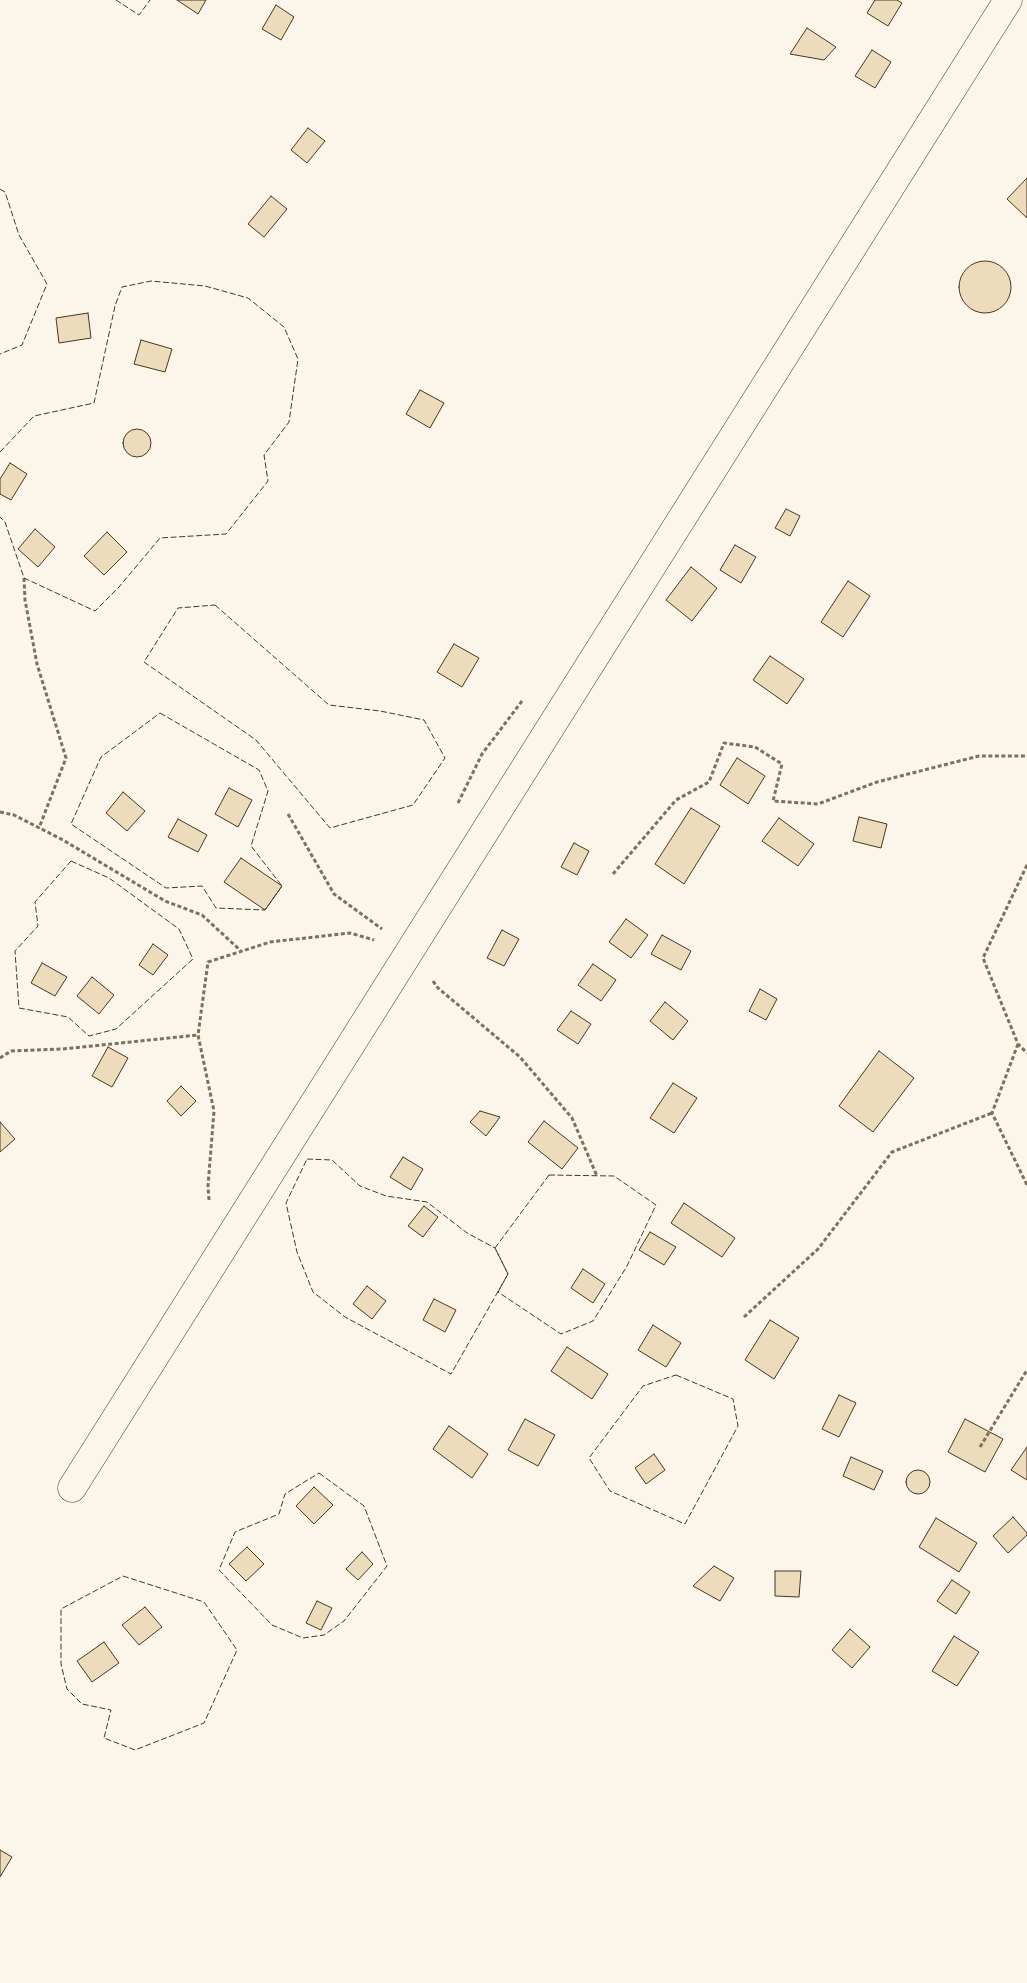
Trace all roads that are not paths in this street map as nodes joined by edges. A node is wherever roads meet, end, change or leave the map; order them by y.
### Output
1 (1008, 0) edge
2 (72, 1488) dead end

1 - 2 street

